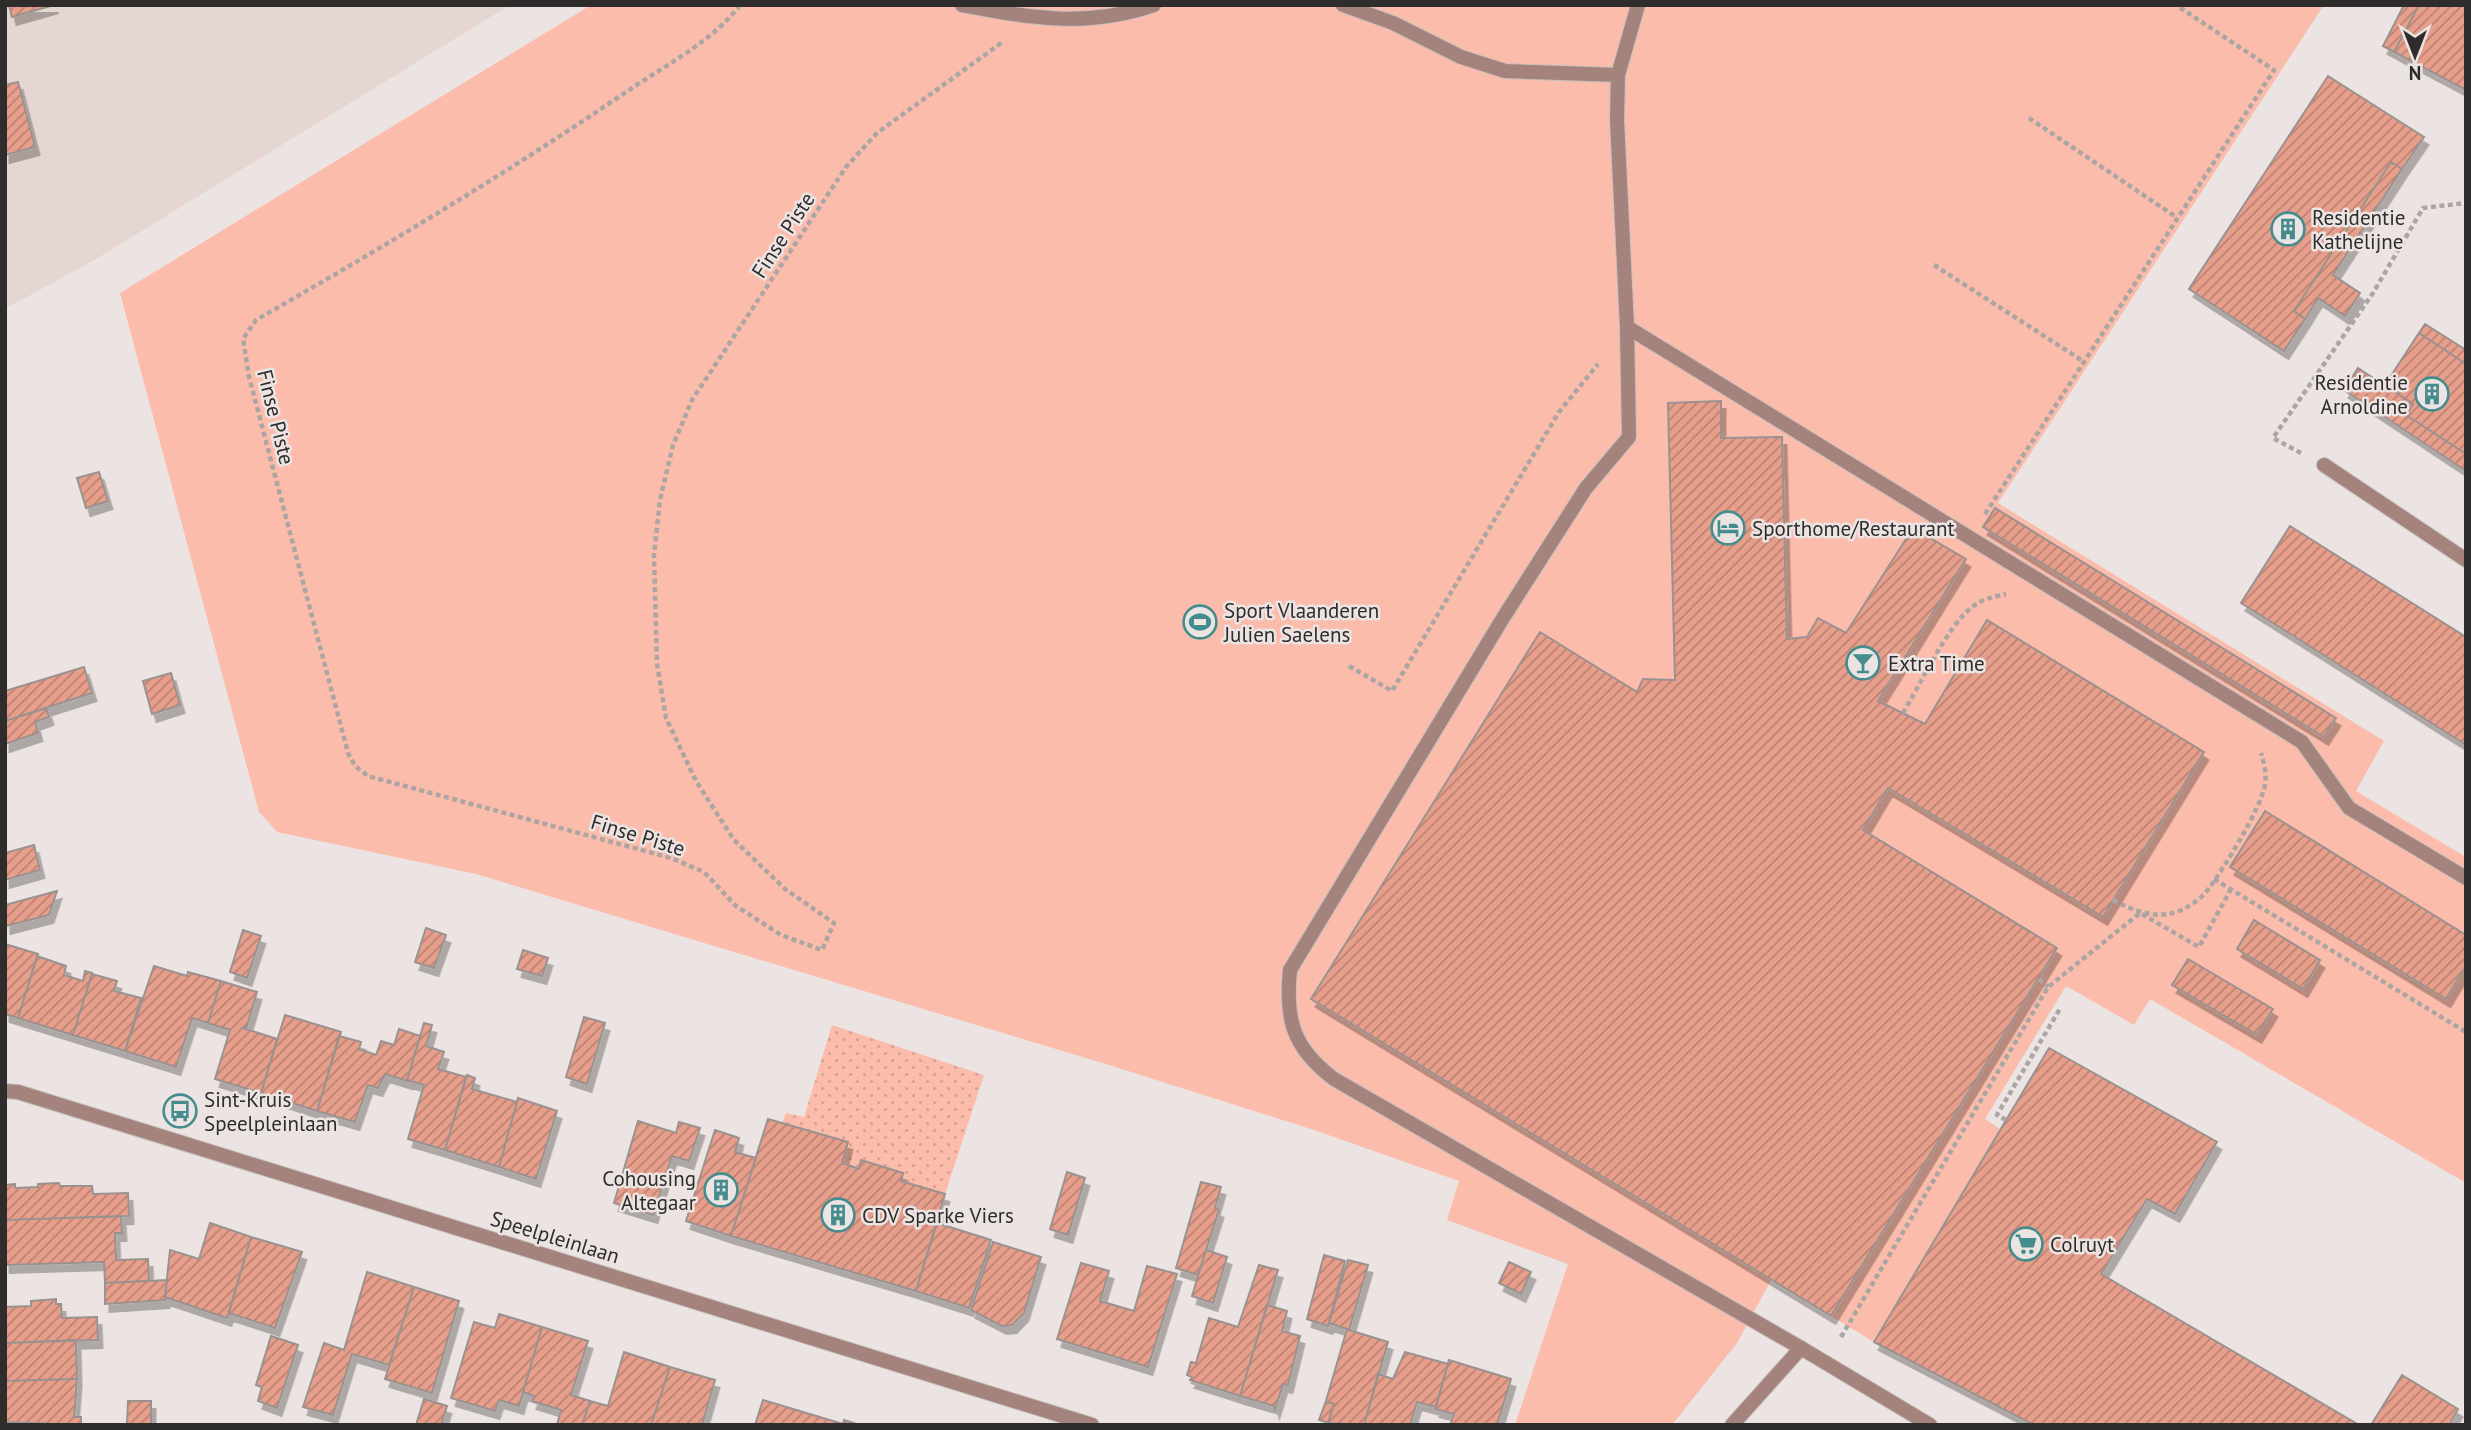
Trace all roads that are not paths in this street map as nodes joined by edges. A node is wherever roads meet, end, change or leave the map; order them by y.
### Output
1 (962, 5) edge
2 (1154, 5) edge
3 (1343, 5) edge
4 (1638, 5) edge
5 (1618, 75) junction
6 (1627, 327) junction
7 (2323, 465) road end
8 (2466, 560) edge
9 (2466, 878) edge
10 (5, 1091) edge
11 (1801, 1348) junction
12 (1092, 1425) edge
13 (1732, 1425) edge
14 (1930, 1425) edge

1 - 2 street
3 - 5 street
4 - 5 street
5 - 6 street
6 - 9 street
6 - 11 street
7 - 8 street
10 - 12 street, Speelpleinlaan
11 - 13 street
11 - 14 street

